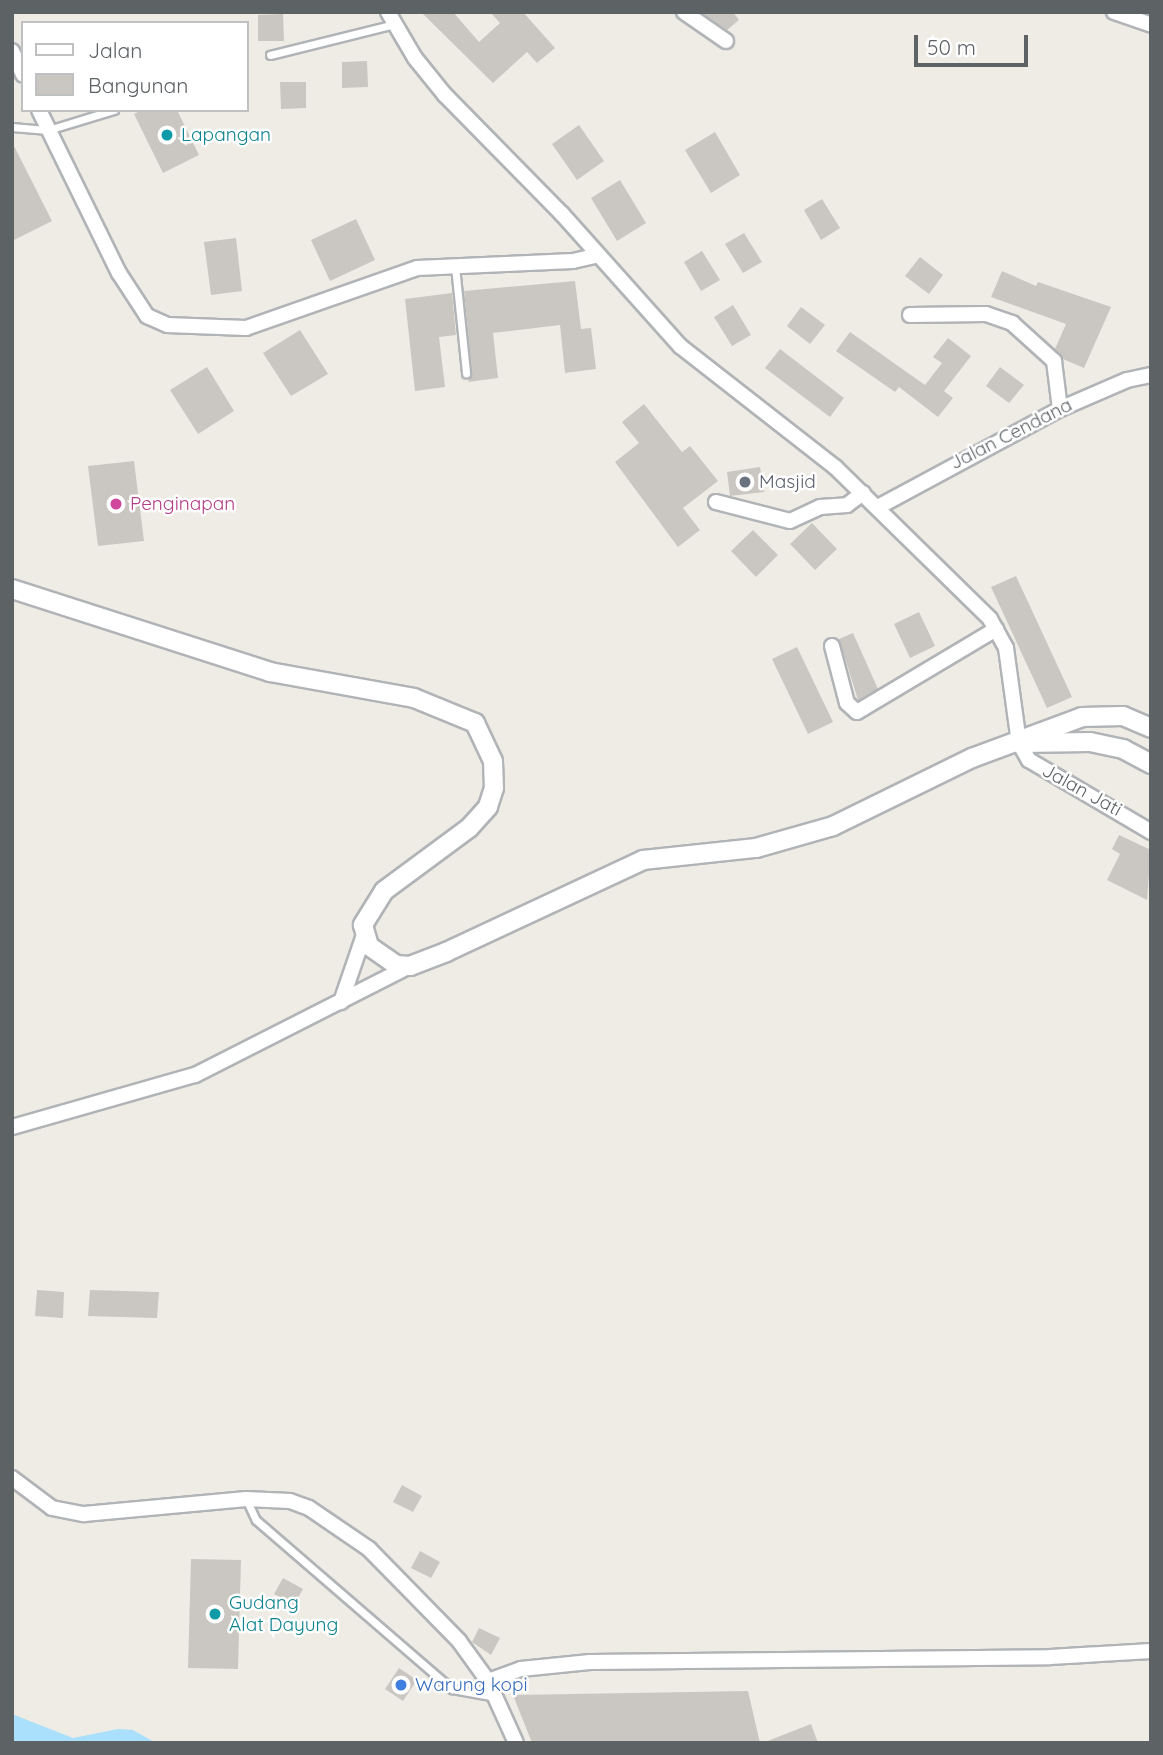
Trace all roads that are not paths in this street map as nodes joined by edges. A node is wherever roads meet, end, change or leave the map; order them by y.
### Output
1 (684, 12) edge
2 (1114, 12) edge
3 (391, 18) edge
4 (1151, 25) edge
5 (726, 41) dead end
6 (12, 51) edge
7 (270, 55) dead end
8 (21, 71) edge
9 (40, 112) edge
10 (107, 112) edge
11 (12, 127) edge
12 (48, 130) junction
13 (598, 255) junction
14 (455, 264) junction
15 (910, 315) dead end
16 (466, 373) dead end
17 (1151, 375) edge
18 (1060, 409) junction
19 (863, 493) junction
20 (716, 502) dead end
21 (878, 507) junction
22 (12, 589) edge
23 (996, 629) junction
24 (832, 646) dead end
25 (1151, 728) edge
26 (1019, 743) junction
27 (1151, 764) edge
28 (1151, 832) edge
29 (364, 935) junction
30 (410, 966) junction
31 (341, 1003) junction
32 (12, 1127) edge
33 (12, 1478) edge
34 (246, 1499) junction
35 (1151, 1651) edge
36 (488, 1681) junction
37 (496, 1697) junction
38 (516, 1743) edge

1 - 5 street
2 - 4 street
3 - 7 lane
3 - 13 street
6 - 8 street
9 - 12 street
10 - 12 lane
11 - 12 lane
12 - 14 street
13 - 14 street
13 - 19 street
14 - 16 lane
15 - 18 street
17 - 18 street, Jalan Cendana
18 - 21 street, Jalan Cendana
19 - 20 street
19 - 21 street
21 - 23 street
22 - 29 street
23 - 24 street
23 - 26 street
25 - 26 street
26 - 27 street
26 - 28 street, Jalan Jati
26 - 30 street
29 - 30 street
29 - 31 street
30 - 31 street
31 - 32 street
33 - 34 street
34 - 36 street
34 - 37 lane
35 - 36 street
36 - 37 street
37 - 38 street

